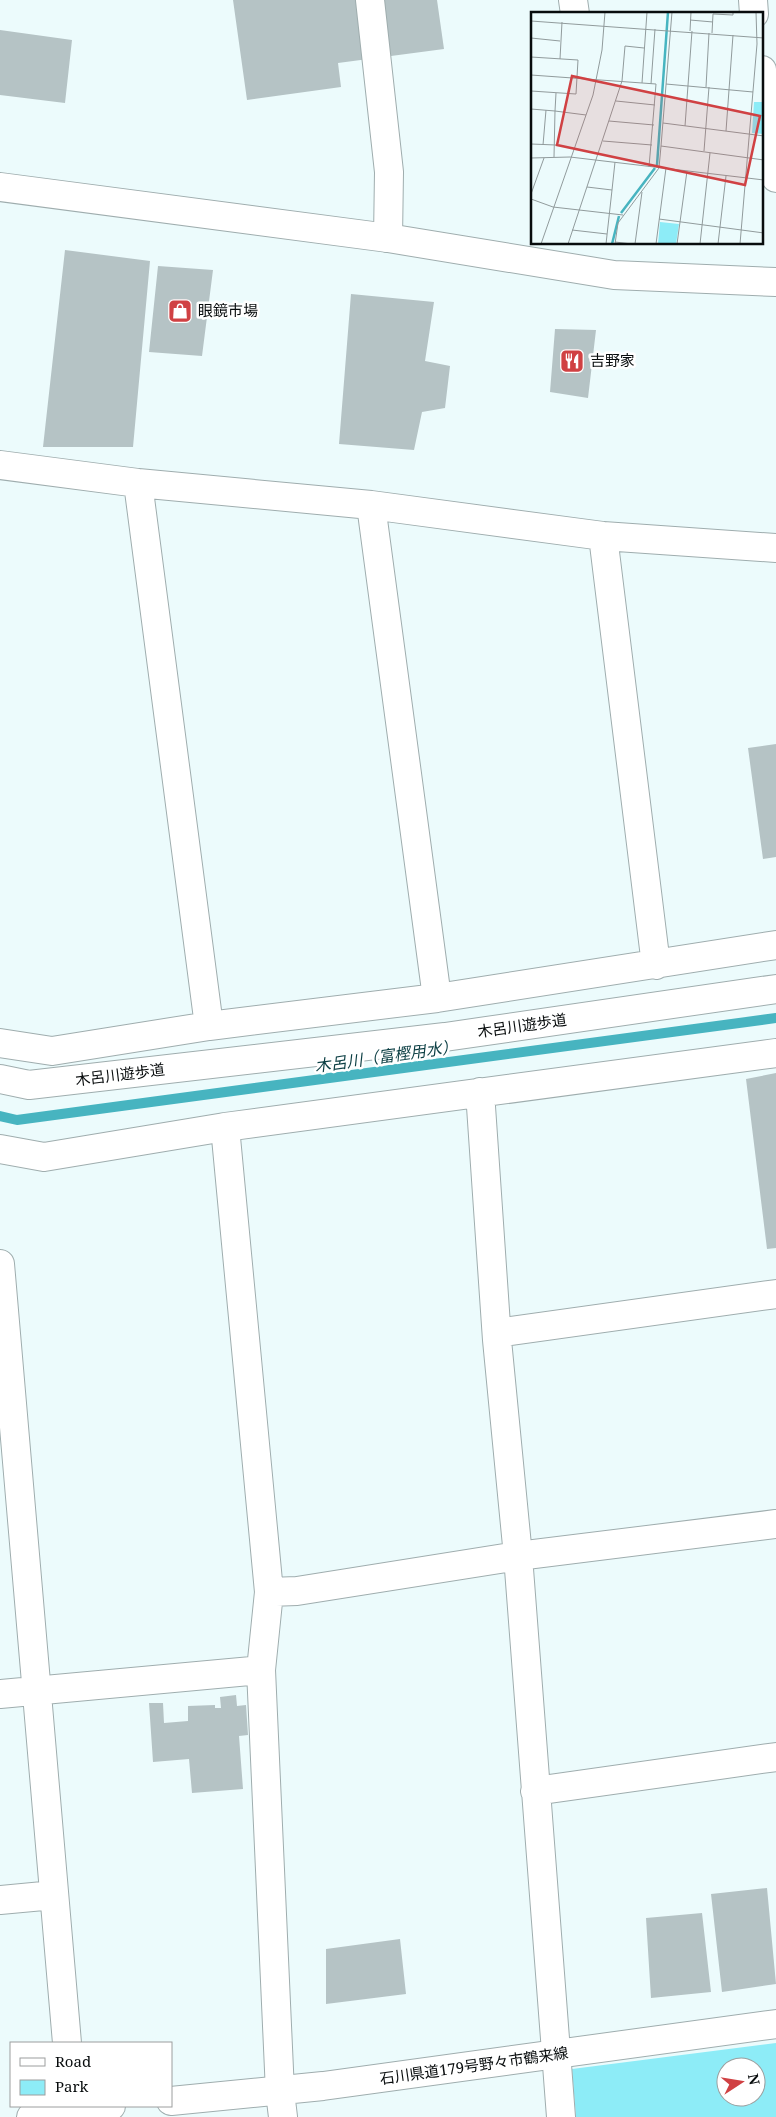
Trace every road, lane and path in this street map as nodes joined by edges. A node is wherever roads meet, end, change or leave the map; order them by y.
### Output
1 (370, 0) edge
2 (764, 84) edge
3 (776, 178) edge
4 (0, 187) edge
5 (388, 238) junction
6 (776, 282) edge
7 (0, 465) edge
8 (138, 483) junction
9 (371, 505) junction
10 (603, 536) junction
11 (776, 548) edge
12 (776, 945) edge
13 (656, 965) junction
14 (776, 989) edge
15 (437, 998) junction
16 (209, 1026) junction
17 (0, 1043) edge
18 (776, 1053) edge
19 (0, 1079) edge
20 (480, 1092) junction
21 (225, 1127) junction
22 (0, 1149) edge
23 (0, 1264) edge
24 (776, 1294) edge
25 (497, 1333) junction
26 (8, 1456) edge
27 (776, 1524) edge
28 (518, 1556) junction
29 (268, 1592) junction
30 (261, 1670) junction
31 (36, 1691) junction
32 (0, 1694) edge
33 (776, 1757) edge
34 (535, 1791) junction
35 (54, 1895) junction
36 (0, 1900) edge
37 (776, 2024) edge
38 (67, 2042) edge
39 (555, 2055) junction
40 (172, 2101) edge
41 (282, 2104) edge
42 (100, 2109) edge
43 (31, 2117) edge
44 (562, 2117) edge

1 - 5 street
2 - 3 street
4 - 5 street
5 - 6 street
7 - 8 street
8 - 9 street
8 - 16 street
9 - 10 street
9 - 15 street
10 - 11 street
10 - 13 street
12 - 13 street
13 - 15 street
14 - 19 street, 木呂川遊歩道
15 - 16 street
16 - 17 street
18 - 20 street
20 - 21 street
20 - 25 street
21 - 22 street
21 - 29 street
23 - 26 street
24 - 25 street
25 - 28 street
26 - 31 street
27 - 28 street
28 - 29 street
28 - 34 street
29 - 30 street
30 - 31 street
30 - 41 street
31 - 32 street
31 - 35 street
33 - 34 street
34 - 39 street
35 - 36 street
35 - 38 street
37 - 39 street, 石川県道179号野々市鶴来線
39 - 41 street, 石川県道179号野々市鶴来線
39 - 44 street
40 - 41 street, 石川県道179号野々市鶴来線
42 - 43 street

